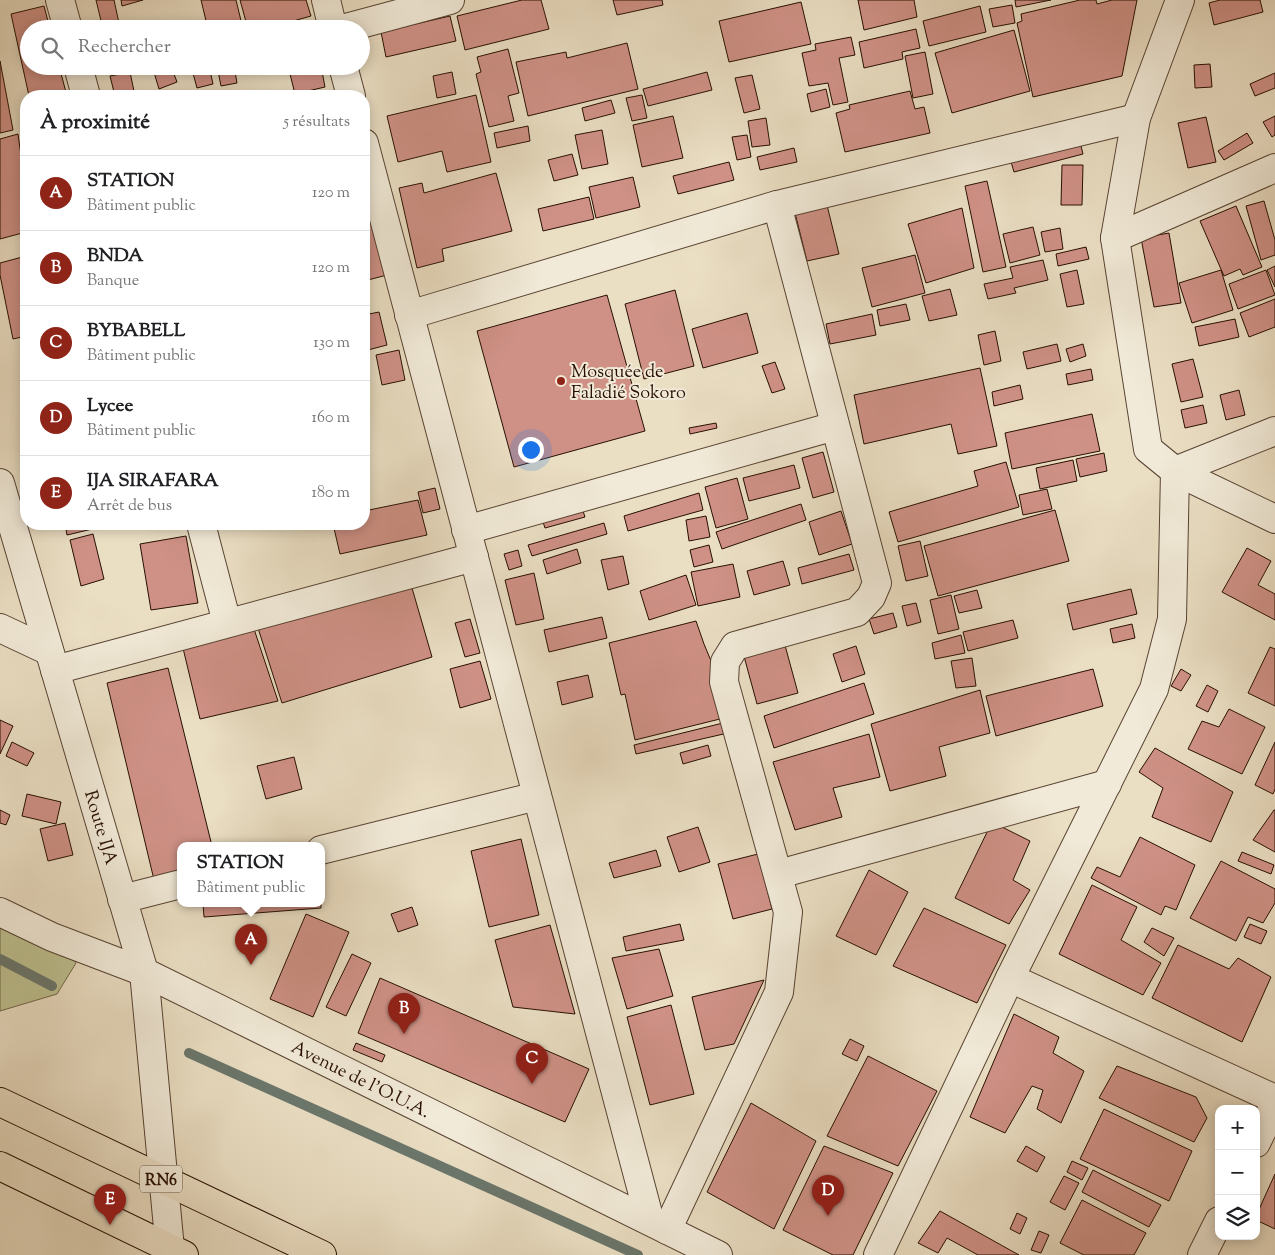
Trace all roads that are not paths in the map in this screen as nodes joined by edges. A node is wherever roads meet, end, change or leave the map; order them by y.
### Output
1 (60, 0) edge
2 (326, 0) edge
3 (450, 0) edge
4 (1180, 0) edge
5 (66, 20) edge
6 (331, 20) edge
7 (370, 21) edge
8 (80, 75) edge
9 (345, 75) edge
10 (84, 90) edge
11 (349, 90) edge
12 (1136, 118) junction
13 (370, 165) edge
14 (1275, 168) edge
15 (777, 205) junction
16 (1115, 238) junction
17 (410, 315) junction
18 (836, 426) junction
19 (1275, 431) edge
20 (1175, 471) junction
21 (0, 483) edge
22 (1275, 519) edge
23 (202, 530) edge
24 (466, 530) junction
25 (474, 557) junction
26 (227, 623) junction
27 (0, 628) edge
28 (52, 661) junction
29 (1107, 784) junction
30 (538, 796) junction
31 (325, 849) edge
32 (779, 874) junction
33 (177, 885) edge
34 (122, 899) junction
35 (0, 912) edge
36 (144, 972) junction
37 (1010, 978) junction
38 (1275, 1099) edge
39 (0, 1102) edge
40 (1275, 1104) edge
41 (1260, 1135) edge
42 (0, 1166) edge
43 (163, 1180) junction
44 (658, 1225) junction
45 (1215, 1229) edge
46 (176, 1252) edge
47 (322, 1255) edge
48 (718, 1255) edge
49 (878, 1255) edge
50 (1202, 1255) edge

1 - 5 street
2 - 6 street
3 - 7 street
4 - 12 street
8 - 10 street
9 - 11 street
12 - 15 street
12 - 16 street
13 - 17 street
14 - 16 street
15 - 17 street
15 - 18 street
16 - 20 street
17 - 24 street
18 - 24 street
18 - 32 street
19 - 20 street
20 - 22 street
20 - 29 street
21 - 28 street, Route IJA
23 - 26 street
24 - 25 street
25 - 26 street
25 - 30 street
26 - 28 street
27 - 28 street
28 - 34 street, Route IJA
29 - 32 street
29 - 37 street
30 - 31 street
30 - 44 street
32 - 44 street
33 - 34 street
34 - 36 street, Route IJA
35 - 36 street, Avenue de l'O.U.A.
36 - 43 street, Route IJA
36 - 44 street, Avenue de l'O.U.A.
37 - 38 street
37 - 49 street
39 - 43 highway, RN6
40 - 41 street
42 - 46 highway
43 - 46 street
43 - 47 highway, RN6
44 - 48 street, Avenue de l'O.U.A.
45 - 50 street

